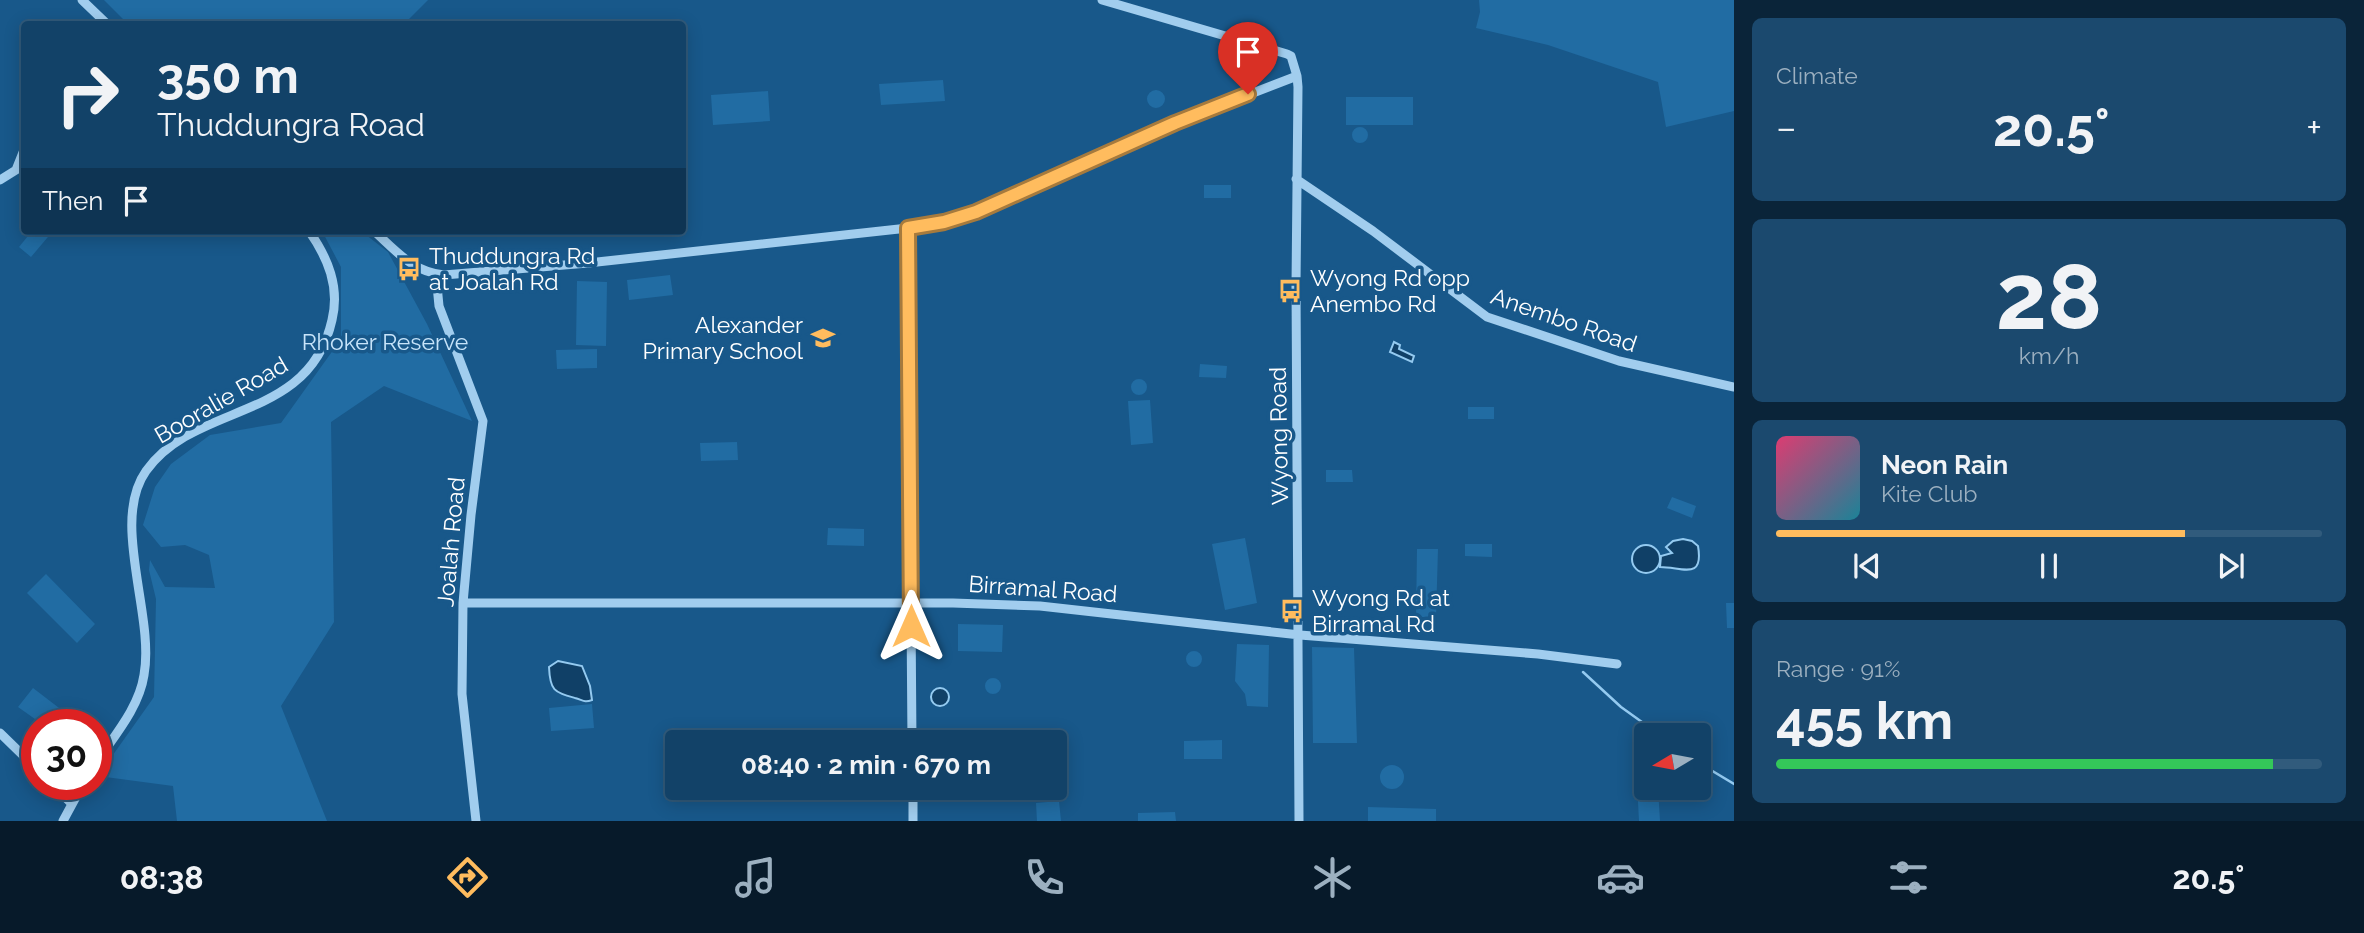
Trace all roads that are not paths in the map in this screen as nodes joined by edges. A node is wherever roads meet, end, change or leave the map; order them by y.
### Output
1 (82, 0) edge
2 (1102, 0) edge
3 (101, 21) edge
4 (1297, 76) junction
5 (21, 158) edge
6 (1296, 179) junction
7 (0, 180) edge
8 (908, 228) junction
9 (311, 235) edge
10 (378, 235) edge
11 (436, 275) junction
12 (1734, 387) edge
13 (463, 603) junction
14 (911, 603) junction
15 (1300, 635) junction
16 (1617, 664) dead end
17 (912, 730) edge
18 (0, 733) edge
19 (112, 739) edge
20 (21, 753) edge
21 (68, 800) edge
22 (73, 800) edge
23 (913, 800) edge
24 (71, 803) junction
25 (63, 821) edge
26 (476, 821) edge
27 (912, 821) edge
28 (1299, 821) edge

1 - 3 street
2 - 4 street, Wyong Road
4 - 6 street, Wyong Road
4 - 8 street
5 - 7 street
6 - 12 street, Anembo Road
6 - 15 street, Wyong Road
8 - 11 street
8 - 14 street
9 - 19 street, Booralie Road
10 - 11 street
11 - 13 street, Joalah Road
13 - 14 street, Birramal Road
13 - 26 street, Joalah Road
14 - 15 street, Birramal Road
14 - 17 street
15 - 16 street, Birramal Road
15 - 28 street, Wyong Road
18 - 20 street
21 - 24 street
22 - 24 street
23 - 27 street
24 - 25 street

